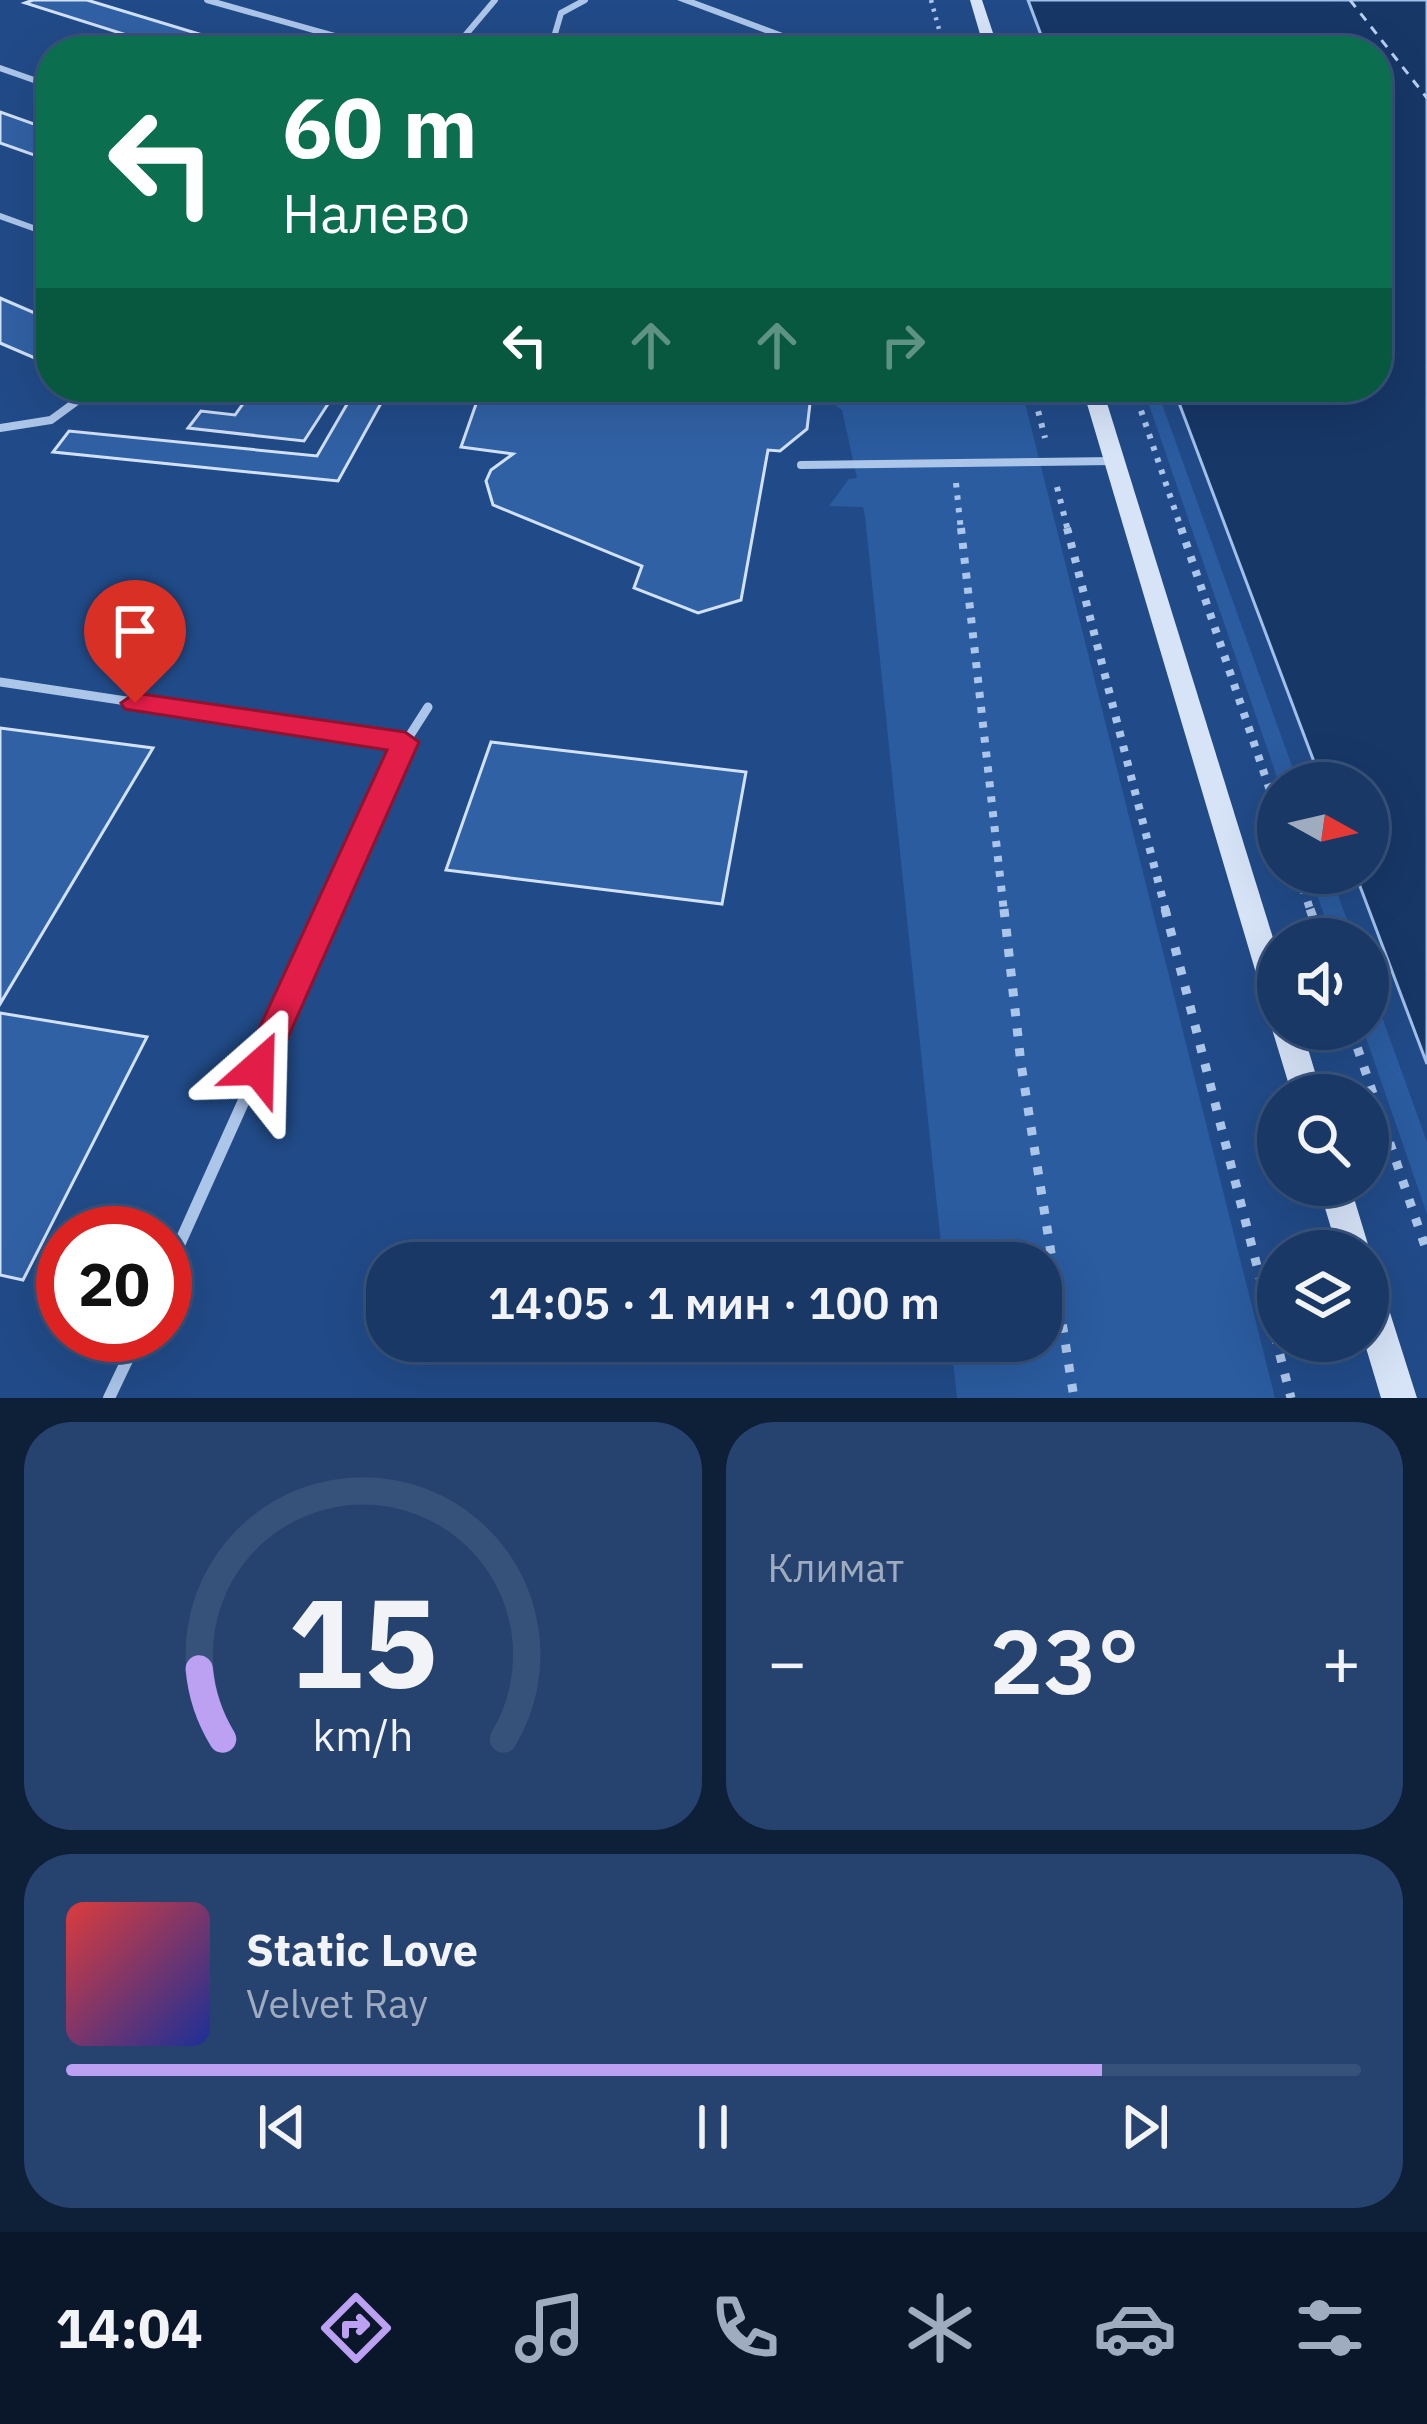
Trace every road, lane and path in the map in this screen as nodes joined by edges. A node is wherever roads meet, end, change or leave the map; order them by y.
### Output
1 (207, 0) edge
2 (496, 0) edge
3 (585, 0) edge
4 (683, 0) edge
5 (932, 0) edge
6 (976, 0) edge
7 (335, 36) edge
8 (465, 36) edge
9 (554, 36) edge
10 (783, 36) edge
11 (942, 36) edge
12 (987, 36) edge
13 (0, 68) edge
14 (36, 81) edge
15 (0, 216) edge
16 (36, 229) edge
17 (76, 402) edge
18 (1035, 402) edge
19 (1096, 402) edge
20 (1138, 402) edge
21 (0, 428) edge
22 (1114, 461) junction
23 (1051, 462) junction
24 (959, 463) junction
25 (801, 465) dead end
26 (0, 682) edge
27 (428, 707) dead end
28 (405, 742) junction
29 (1260, 762) edge
30 (1257, 931) edge
31 (1358, 1050) edge
32 (192, 1216) edge
33 (1427, 1252) edge
34 (126, 1362) edge
35 (1388, 1362) edge
36 (109, 1398) edge
37 (1074, 1398) edge
38 (1291, 1398) edge
39 (1399, 1398) edge

1 - 7 lane
2 - 8 lane
3 - 9 lane
4 - 10 street
5 - 11 path
6 - 12 main road
13 - 14 lane
15 - 16 lane
17 - 21 lane
18 - 23 path
19 - 22 main road
20 - 29 path
22 - 23 lane
22 - 30 main road
23 - 24 lane
23 - 38 path
24 - 25 lane
24 - 37 path
26 - 28 lane
27 - 28 lane
28 - 32 lane
31 - 33 path
34 - 36 lane
35 - 39 main road

